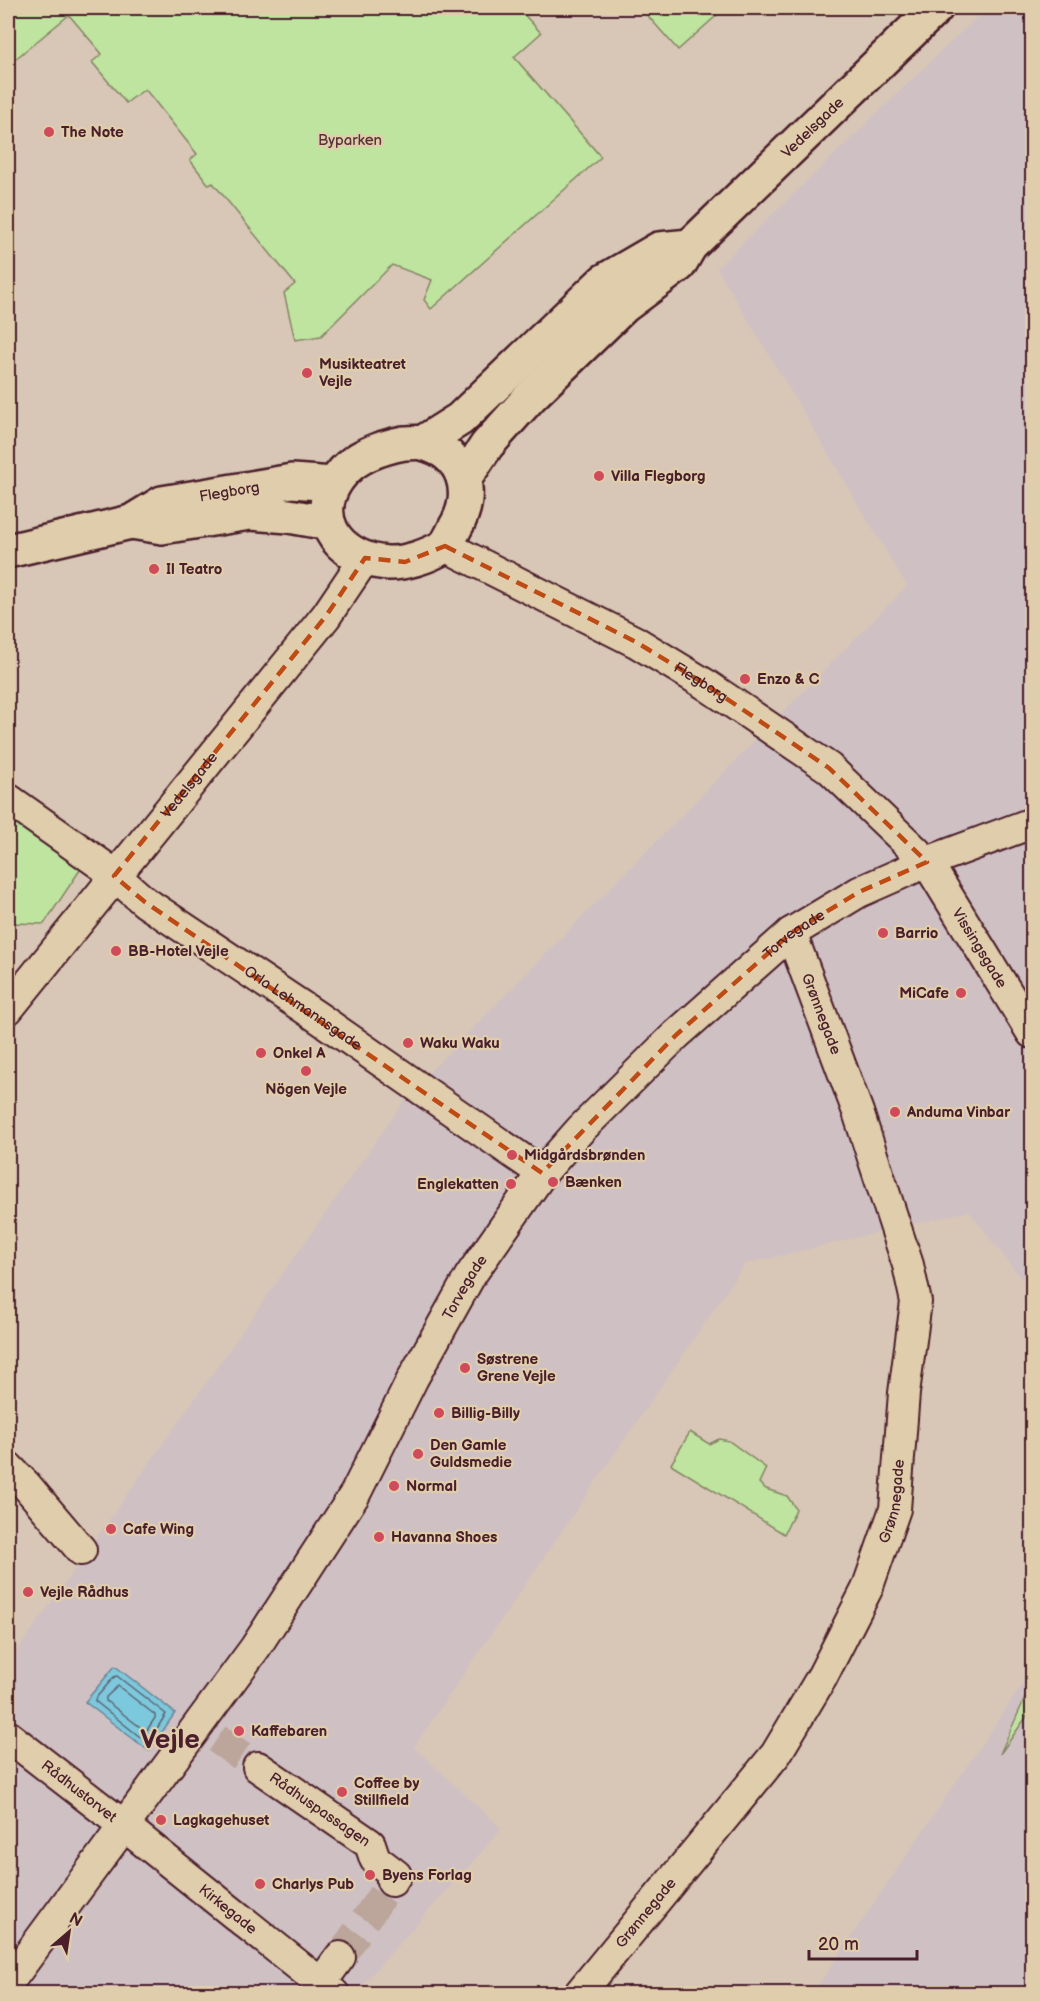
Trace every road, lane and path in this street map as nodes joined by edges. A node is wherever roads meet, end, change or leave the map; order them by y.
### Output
1 (936, 8) edge
2 (690, 246) junction
3 (422, 443) junction
4 (465, 478) junction
5 (333, 484) junction
6 (131, 522) junction
7 (328, 523) junction
8 (444, 546) junction
9 (8, 551) edge
10 (365, 558) junction
11 (8, 799) edge
12 (1032, 823) edge
13 (927, 862) junction
14 (114, 876) junction
15 (791, 933) junction
16 (8, 1009) edge
17 (1032, 1033) edge
18 (542, 1173) junction
19 (8, 1467) edge
20 (81, 1550) dead end
21 (8, 1736) edge
22 (258, 1767) tunnel mouth
23 (123, 1825) junction
24 (392, 1881) dead end
25 (339, 1957) tunnel mouth
26 (8, 1983) edge
27 (327, 1988) edge
28 (579, 1994) edge

1 - 2 main road, Vedelsgade
2 - 3 main road
2 - 4 main road, Vedelsgade
3 - 4 main road
3 - 5 main road
4 - 8 main road
5 - 6 main road, Flegborg
5 - 7 main road
6 - 7 main road, Flegborg
6 - 9 main road, Flegborg
7 - 10 main road
8 - 10 main road
8 - 13 street, Flegborg
10 - 14 street, Vedelsgade
11 - 14 street, Orla Lehmannsgade
12 - 13 street, Torvegade
13 - 15 street, Torvegade
13 - 17 street, Vissingsgade
14 - 16 street, Vedelsgade
14 - 18 street, Orla Lehmannsgade
15 - 18 street, Torvegade
15 - 28 street, Grønnegade
18 - 23 street, Torvegade
19 - 20 street
21 - 23 street, Rådhustorvet
22 - 24 street, Rådhuspassagen
23 - 26 street, Torvegade
23 - 27 street, Kirkegade
25 - 27 street

